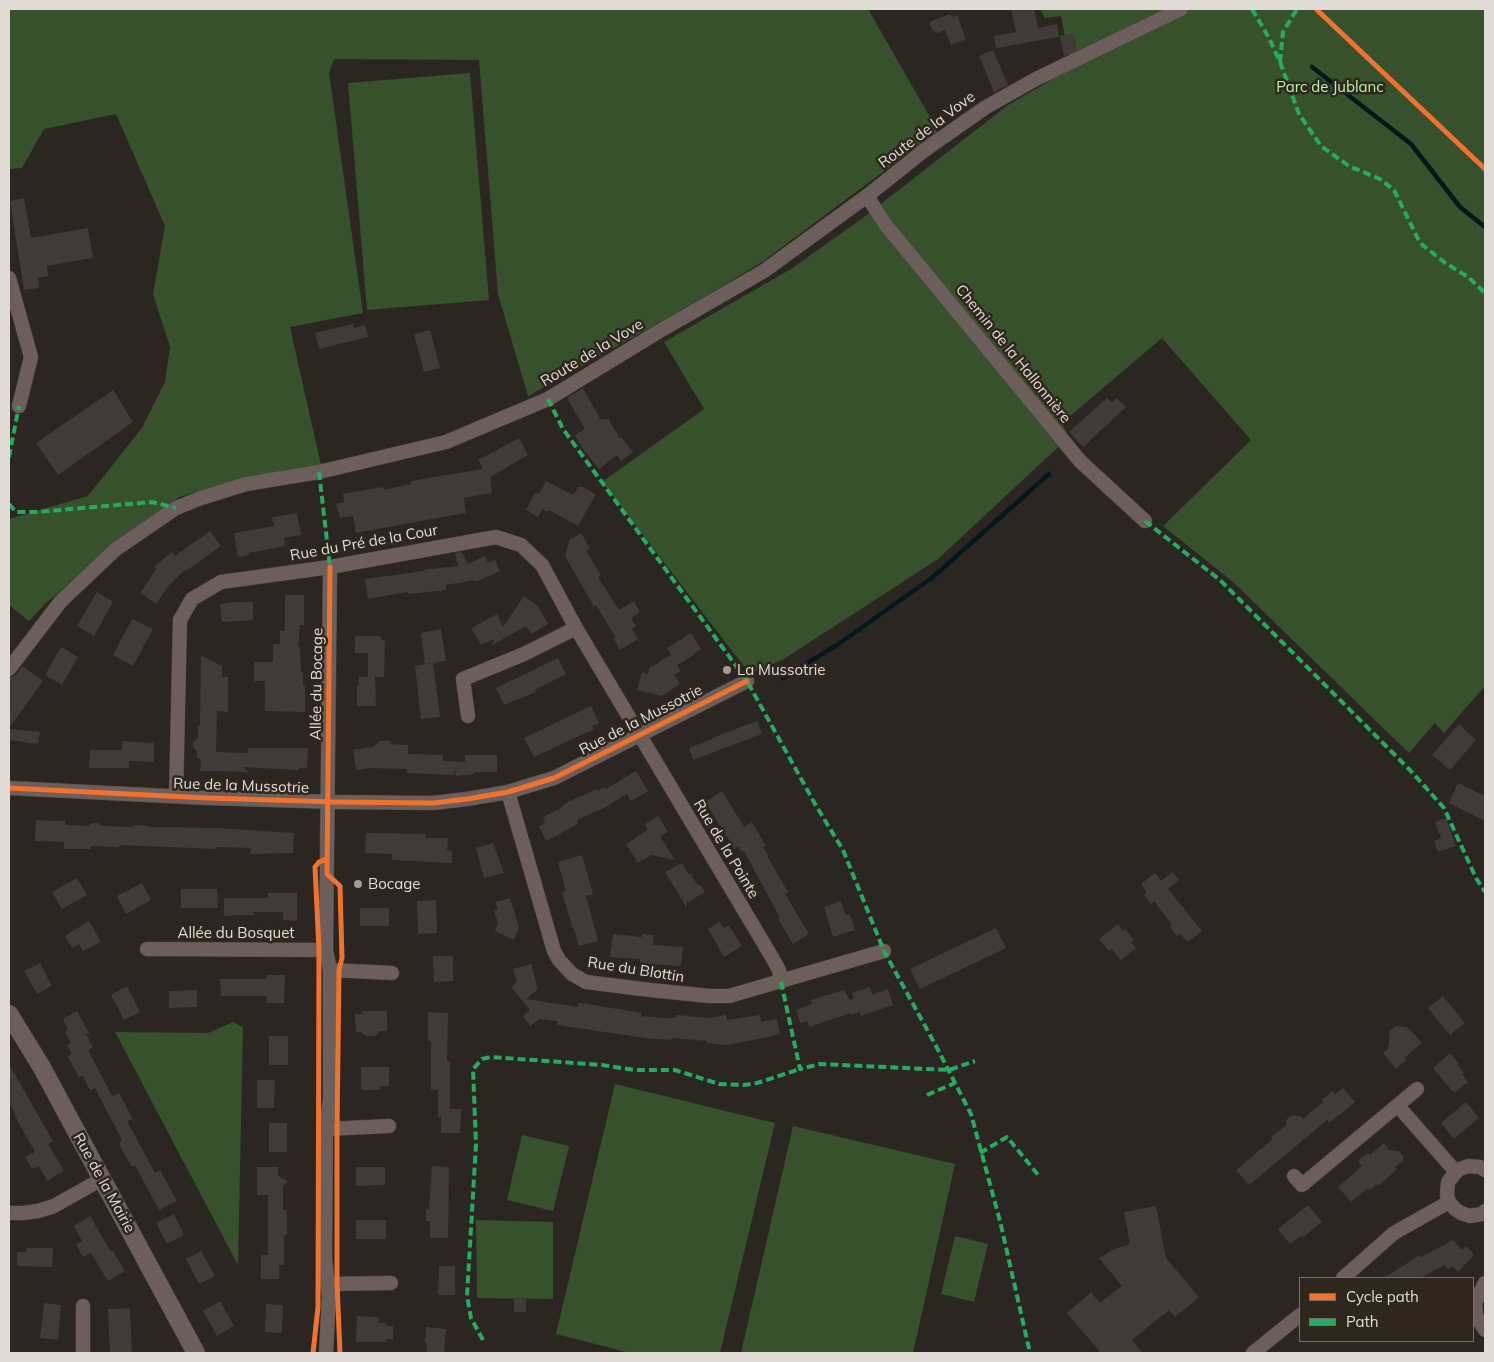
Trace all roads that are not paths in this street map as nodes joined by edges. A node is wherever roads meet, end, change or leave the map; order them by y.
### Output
1 (1182, 9) edge
2 (868, 196) junction
3 (9, 278) edge
4 (19, 406) dead end
5 (1145, 521) dead end
6 (330, 567) junction
7 (576, 628) junction
8 (9, 669) edge
9 (747, 681) dead end
10 (468, 716) dead end
11 (639, 735) junction
12 (9, 788) edge
13 (508, 792) junction
14 (176, 796) junction
15 (327, 801) junction
16 (147, 949) dead end
17 (326, 950) junction
18 (884, 951) dead end
19 (330, 970) junction
20 (392, 973) dead end
21 (781, 982) junction
22 (9, 1014) edge
23 (1417, 1090) dead end
24 (1398, 1106) junction
25 (389, 1126) dead end
26 (326, 1129) junction
27 (1485, 1170) edge
28 (1456, 1172) junction
29 (1294, 1176) dead end
30 (102, 1179) junction
31 (1449, 1202) junction
32 (9, 1213) edge
33 (1484, 1215) edge
34 (1344, 1277) edge
35 (392, 1283) dead end
36 (1485, 1283) edge
37 (327, 1284) junction
38 (82, 1306) dead end
39 (1299, 1316) edge
40 (1485, 1330) edge
41 (83, 1353) edge
42 (196, 1353) edge
43 (326, 1353) edge
44 (1253, 1353) edge

1 - 2 street, Route de la Vove
2 - 5 street, Chemin de la Hallonnière
2 - 8 street, Route de la Vove
3 - 4 street
6 - 7 street, Rue du Pré de la Cour
6 - 14 street, Rue du Pré de la Cour
6 - 15 street, Allée du Bocage
7 - 10 street
7 - 11 street, Rue du Pré de la Cour
9 - 11 street, Rue de la Mussotrie
11 - 13 street, Rue de la Mussotrie
11 - 21 street, Rue de la Pointe
12 - 14 street, Rue de la Mussotrie
13 - 15 street, Rue de la Mussotrie
13 - 21 street, Rue du Blottin
14 - 15 street, Rue de la Mussotrie
15 - 17 street, Allée du Bocage
16 - 17 street, Allée du Bosquet
17 - 19 street, Allée du Bocage
18 - 21 street, Rue du Blottin
19 - 20 street
19 - 26 street, Allée du Bocage
22 - 30 street, Rue de la Mairie
23 - 24 street
24 - 28 street
24 - 29 street
25 - 26 street
26 - 37 street, Allée du Bocage
27 - 28 street
28 - 31 street
30 - 32 street
30 - 42 street, Rue de la Mairie
31 - 33 street
31 - 34 street
35 - 37 street
36 - 40 street
37 - 43 street, Allée du Bocage
38 - 41 street
39 - 44 street

